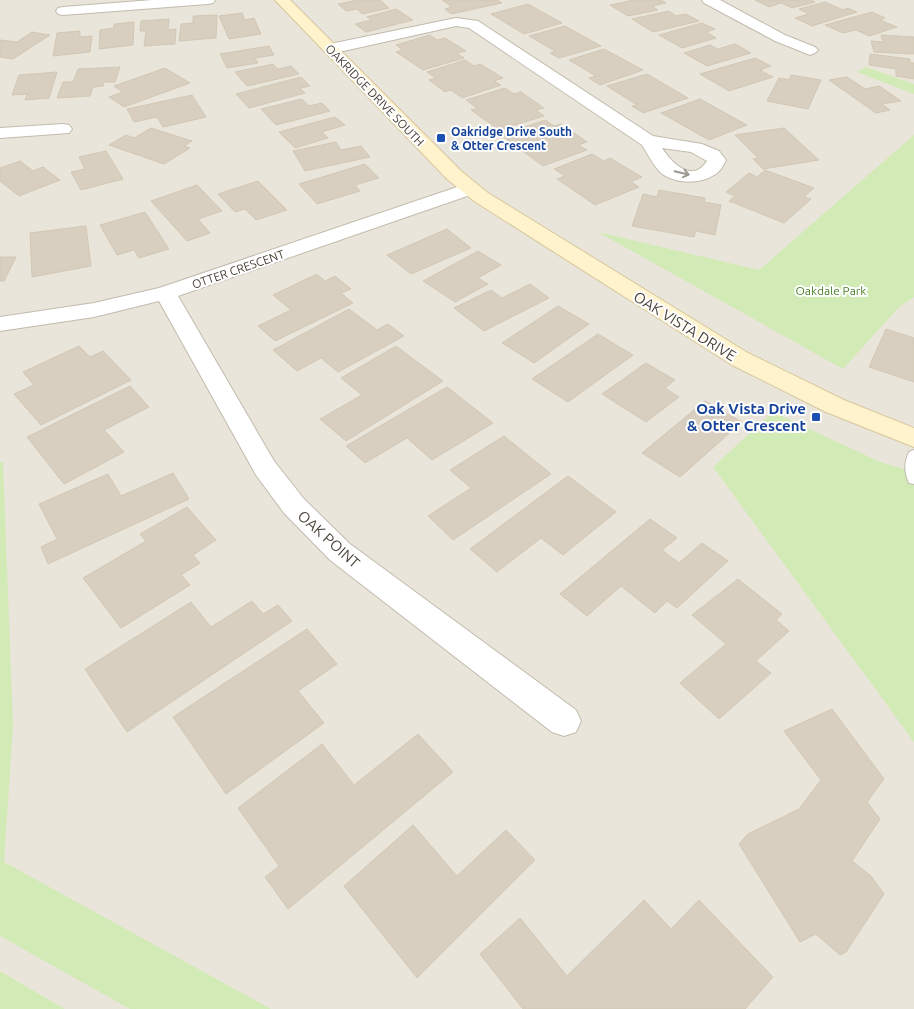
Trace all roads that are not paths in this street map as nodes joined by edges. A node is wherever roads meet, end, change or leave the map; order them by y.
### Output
1 (208, 0) edge
2 (282, 0) edge
3 (709, 0) edge
4 (63, 11) dead end
5 (330, 49) junction
6 (810, 50) dead end
7 (63, 129) dead end
8 (0, 133) edge
9 (648, 141) dead end
10 (470, 189) junction
11 (164, 293) junction
12 (0, 324) edge
13 (914, 438) edge
14 (914, 455) edge
15 (914, 479) edge
16 (564, 721) dead end

1 - 4 street
2 - 5 street, OAKRIDGE DRIVE SOUTH
3 - 6 street
5 - 9 street
5 - 10 street, OAKRIDGE DRIVE SOUTH
7 - 8 street
10 - 11 street, OTTER CRESCENT
10 - 13 street, OAK VISTA DRIVE
11 - 12 street, OTTER CRESCENT
11 - 16 street, OAK POINT
14 - 15 lane

